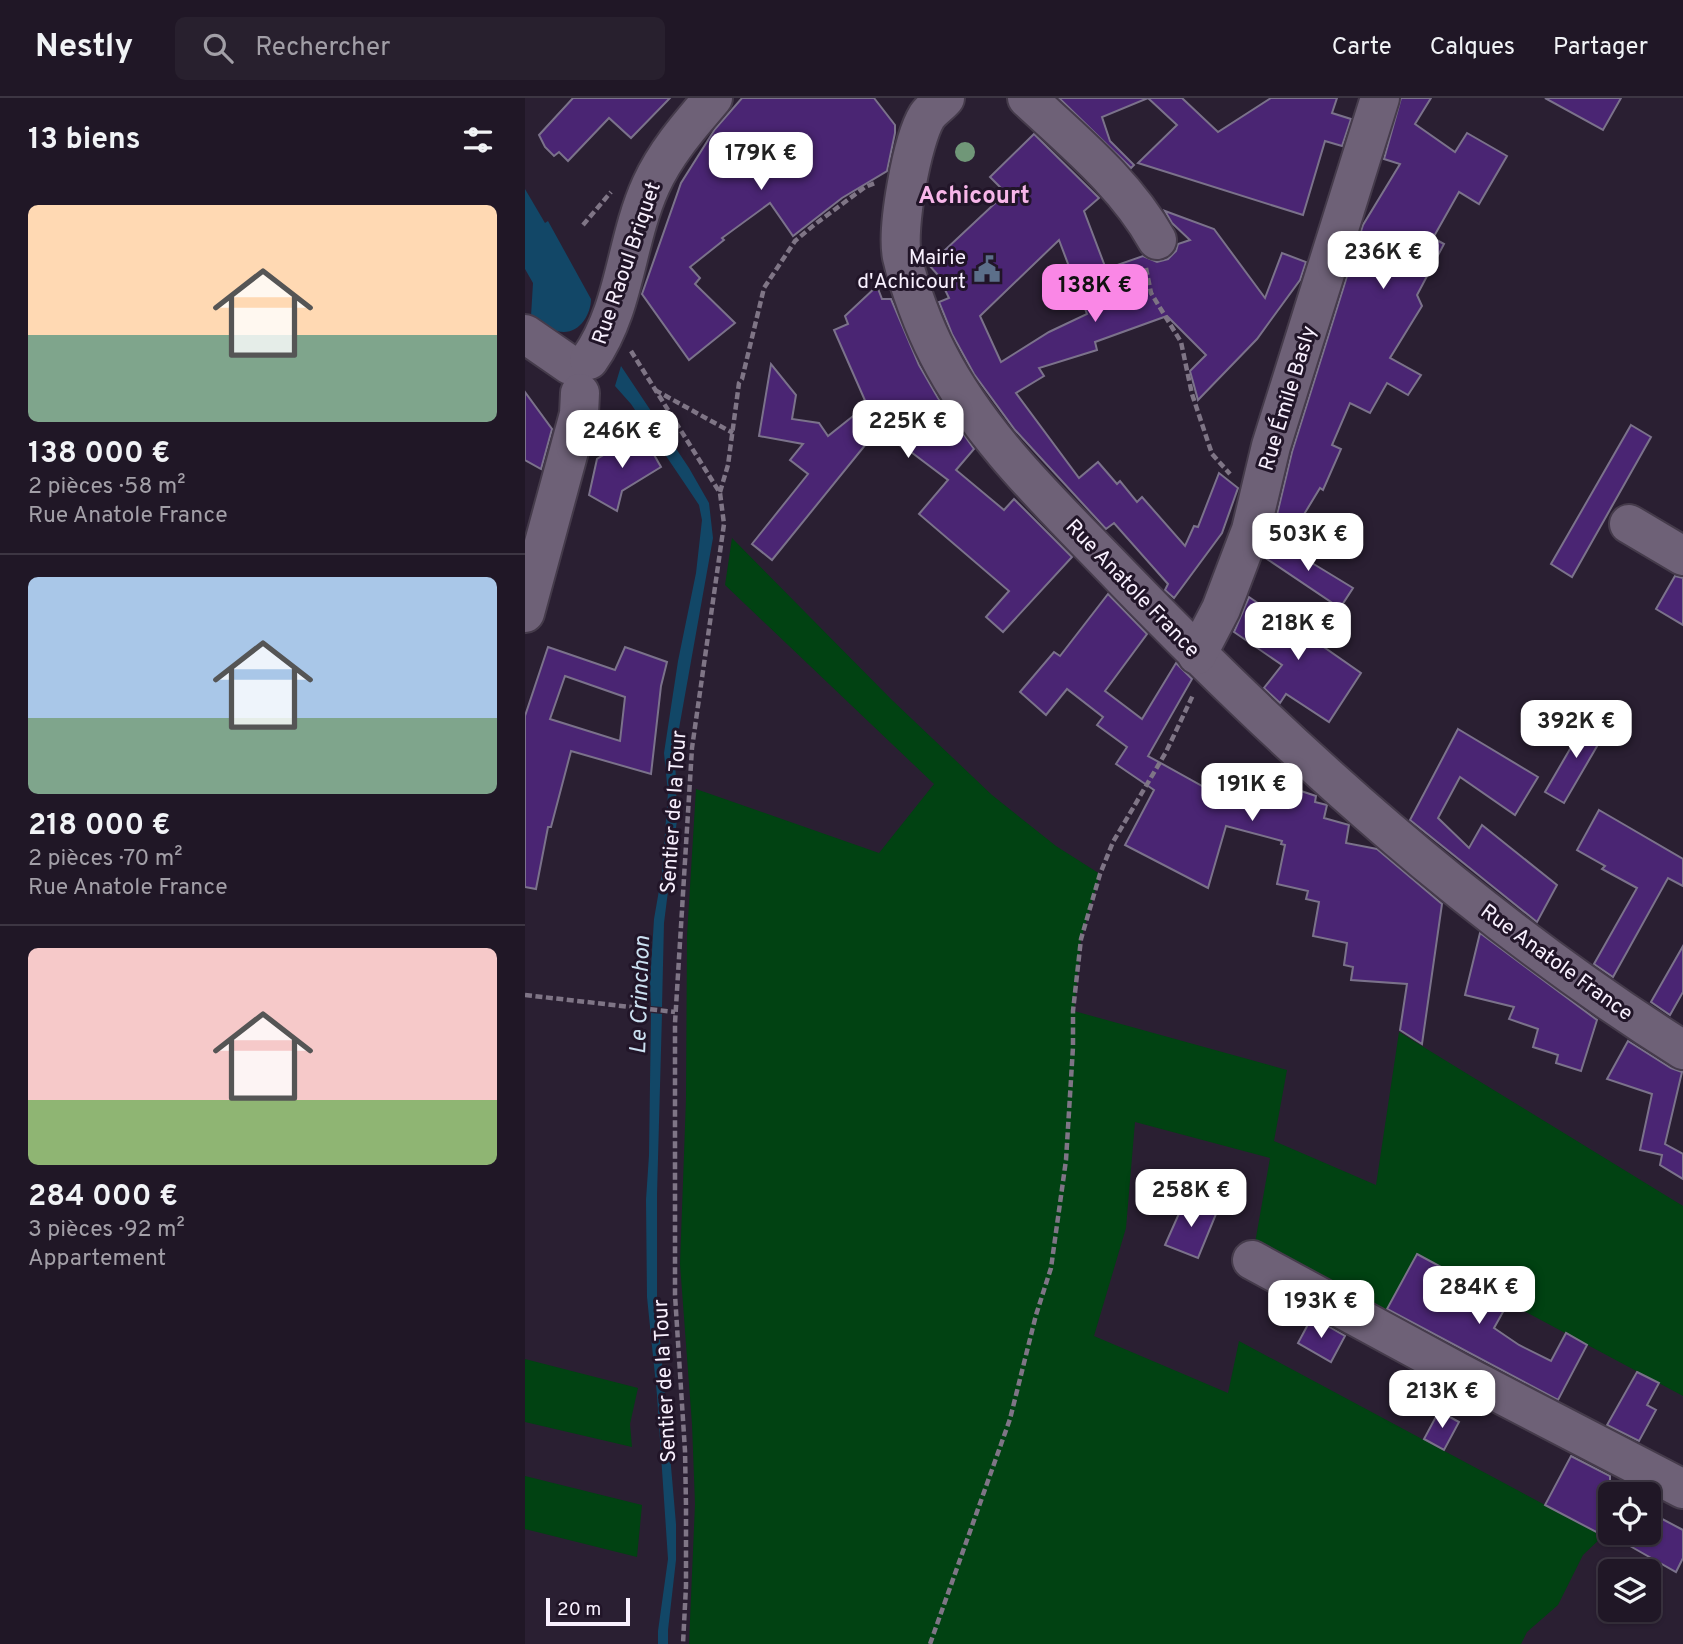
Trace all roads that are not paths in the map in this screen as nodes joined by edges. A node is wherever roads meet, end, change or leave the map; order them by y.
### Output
1 (713, 98) edge
2 (1027, 98) edge
3 (1380, 98) edge
4 (927, 104) edge
5 (1157, 240) road end
6 (525, 334) edge
7 (580, 373) junction
8 (1629, 524) dead end
9 (1683, 556) edge
10 (525, 613) edge
11 (1204, 661) junction
12 (1683, 1050) edge
13 (1252, 1260) dead end
14 (1683, 1489) edge

1 - 7 street, Rue Raoul Briquet
2 - 5 street
3 - 11 street, Rue Émile Basly
4 - 11 street, Rue Anatole France
6 - 7 street
7 - 10 street
8 - 9 street
11 - 12 street, Rue Anatole France
13 - 14 street

